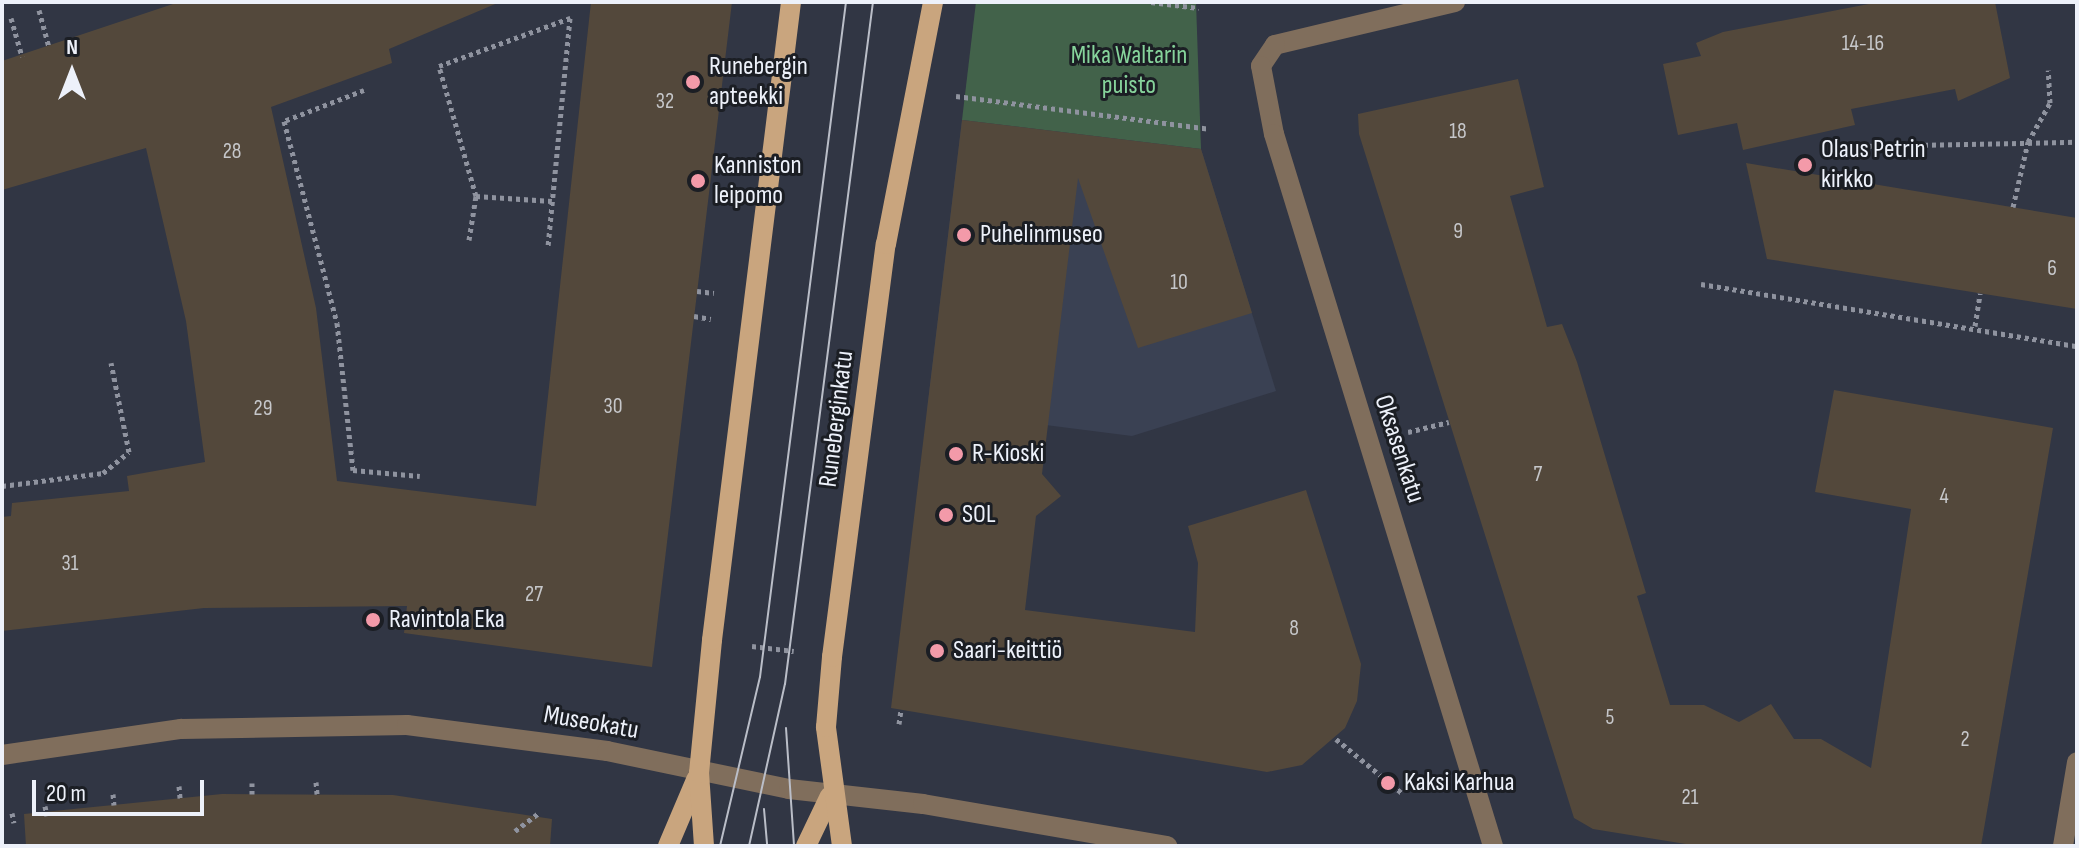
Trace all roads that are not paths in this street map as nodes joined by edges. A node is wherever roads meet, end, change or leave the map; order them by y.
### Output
1 (791, 2) edge
2 (933, 2) edge
3 (1455, 2) edge
4 (2, 755) edge
5 (2077, 762) edge
6 (699, 773) junction
7 (830, 796) junction
8 (668, 846) edge
9 (704, 846) edge
10 (806, 846) edge
11 (842, 846) edge
12 (1167, 846) edge
13 (1493, 846) edge
14 (2063, 846) edge

1 - 6 main road
2 - 7 main road, Runeberginkatu
3 - 13 street, Oksasenkatu
4 - 6 street, Museokatu
5 - 14 street
6 - 7 street, Museokatu
6 - 8 main road
6 - 9 main road
7 - 10 main road
7 - 11 main road, Runeberginkatu
7 - 12 street, Museokatu

